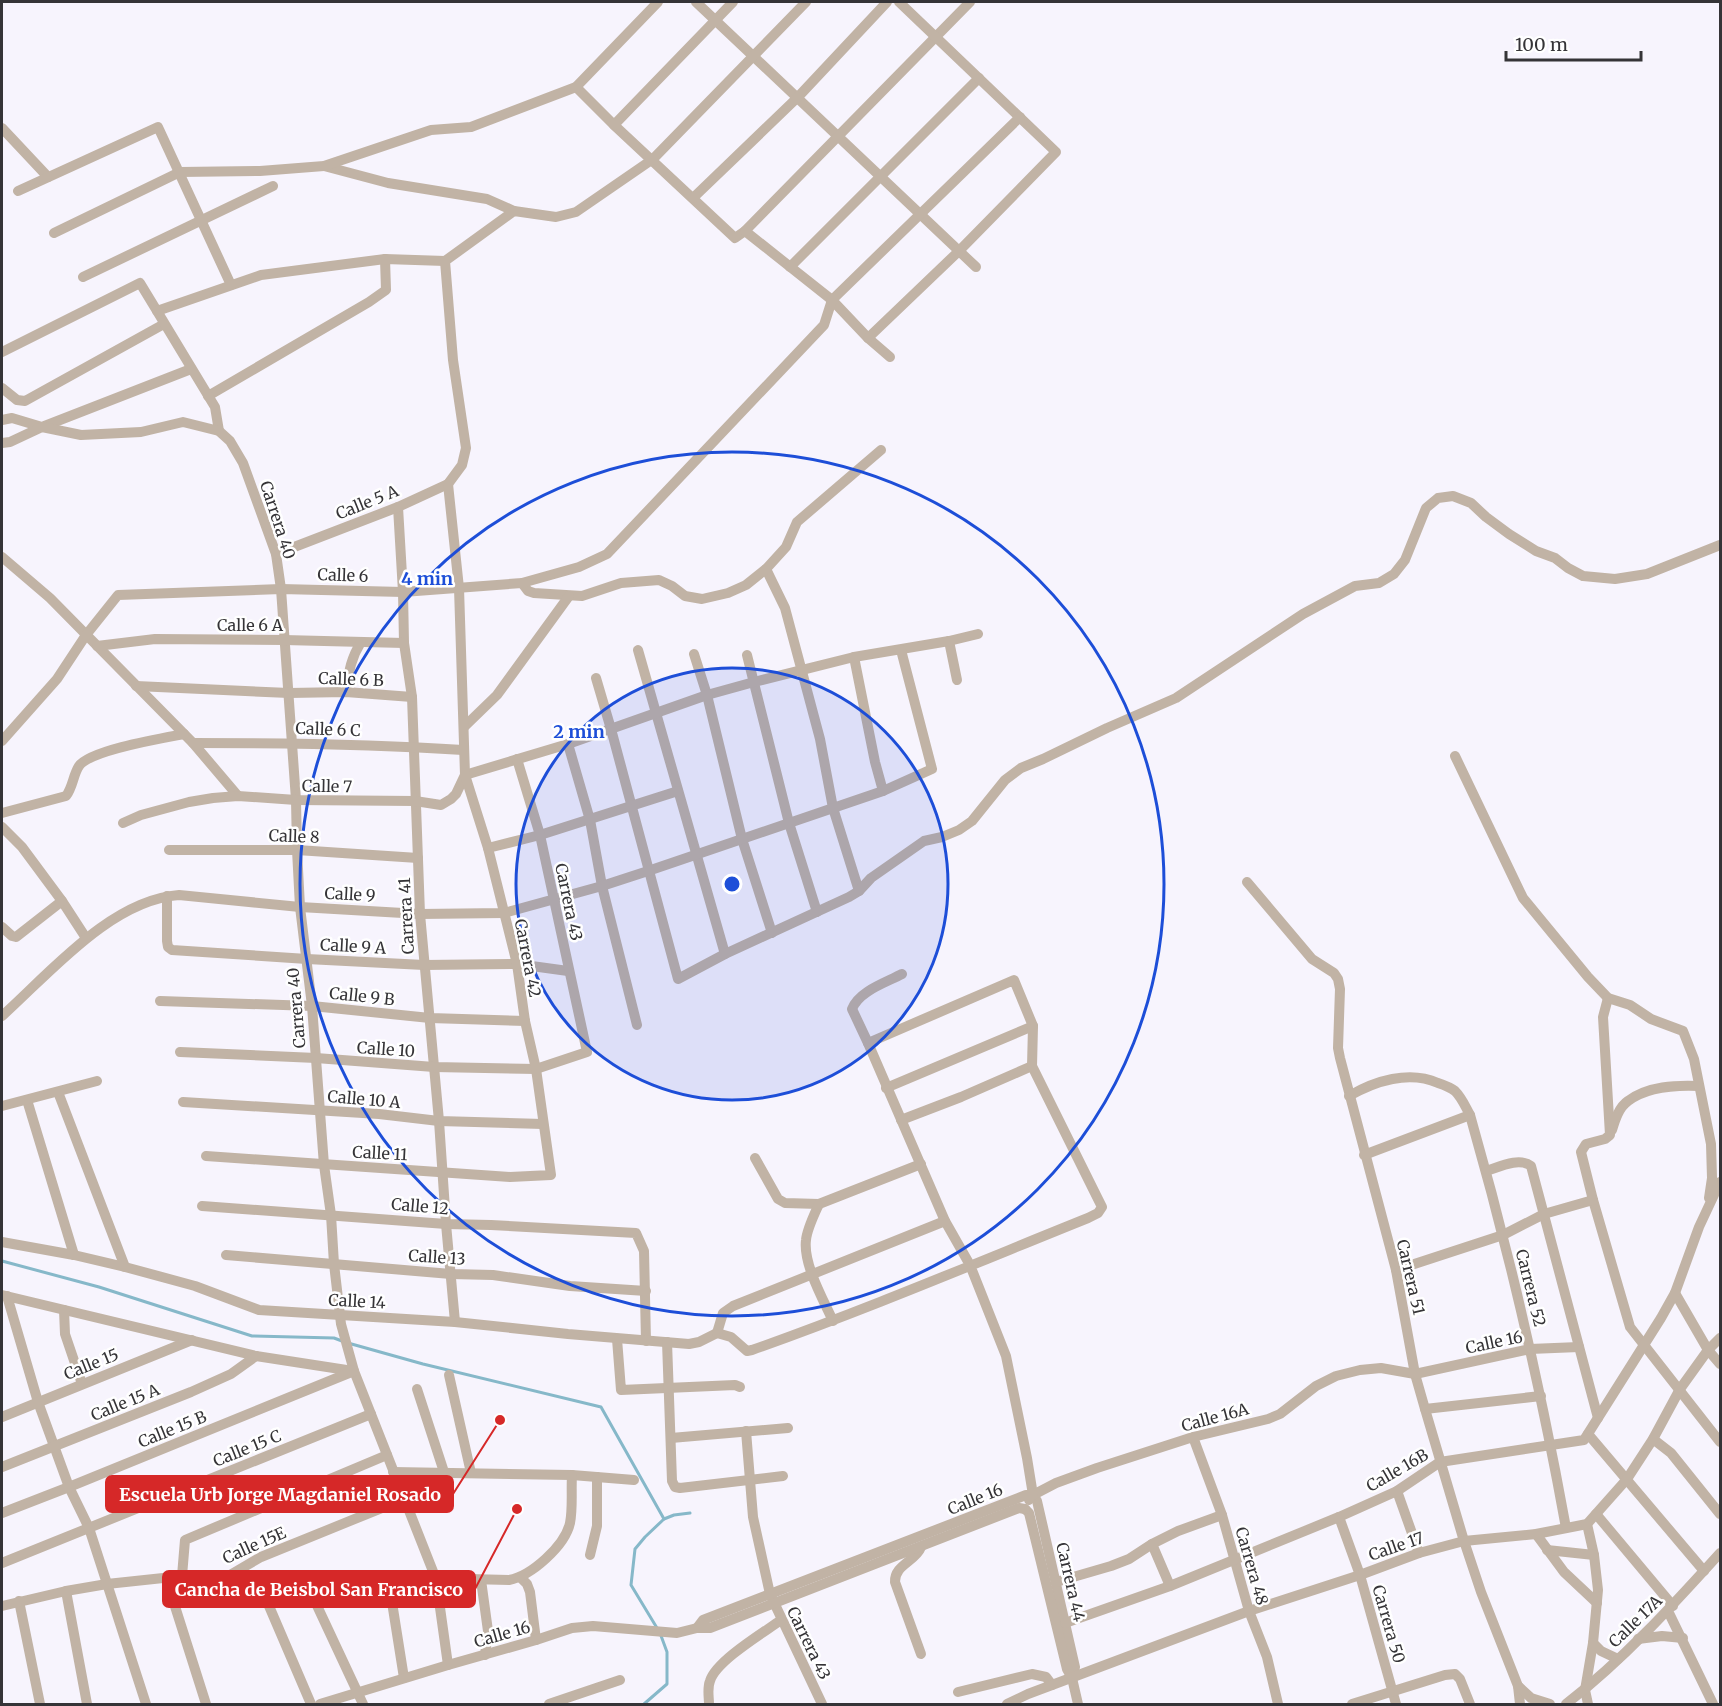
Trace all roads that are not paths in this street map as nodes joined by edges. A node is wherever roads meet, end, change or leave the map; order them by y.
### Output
1 (658, 2) edge
2 (696, 2) edge
3 (733, 2) edge
4 (806, 2) edge
5 (887, 2) edge
6 (899, 2) edge
7 (970, 2) edge
8 (715, 20) junction
9 (936, 37) junction
10 (753, 56) junction
11 (979, 78) junction
12 (576, 87) junction
13 (798, 97) junction
14 (1020, 117) junction
15 (614, 125) junction
16 (2, 128) edge
17 (838, 136) junction
18 (653, 159) junction
19 (324, 166) junction
20 (180, 172) junction
21 (48, 177) junction
22 (881, 177) junction
23 (273, 186) dead end
24 (18, 191) dead end
25 (693, 198) junction
26 (514, 211) junction
27 (920, 214) junction
28 (202, 219) junction
29 (745, 231) junction
30 (54, 233) dead end
31 (958, 251) junction
32 (385, 259) junction
33 (445, 261) junction
34 (790, 267) junction
35 (976, 267) dead end
36 (83, 277) dead end
37 (231, 285) junction
38 (832, 300) junction
39 (157, 311) junction
40 (164, 324) junction
41 (868, 338) junction
42 (2, 352) edge
43 (890, 357) dead end
44 (191, 369) junction
45 (2, 388) edge
46 (208, 396) junction
47 (2, 420) edge
48 (42, 427) junction
49 (219, 431) junction
50 (2, 443) edge
51 (881, 450) dead end
52 (448, 484) junction
53 (398, 507) junction
54 (1720, 545) edge
55 (276, 554) junction
56 (2, 557) edge
57 (766, 569) junction
58 (522, 582) junction
59 (459, 588) junction
60 (281, 589) junction
61 (403, 592) junction
62 (569, 596) junction
63 (978, 634) dead end
64 (86, 635) junction
65 (284, 640) junction
66 (949, 641) junction
67 (362, 642) junction
68 (404, 643) junction
69 (97, 646) junction
70 (638, 650) dead end
71 (901, 650) junction
72 (694, 654) dead end
73 (747, 655) dead end
74 (854, 657) junction
75 (801, 670) junction
76 (596, 678) dead end
77 (957, 680) dead end
78 (754, 682) junction
79 (136, 686) junction
80 (346, 692) junction
81 (288, 693) junction
82 (707, 695) junction
83 (412, 698) junction
84 (657, 713) junction
85 (464, 727) junction
86 (612, 729) junction
87 (189, 739) junction
88 (2, 741) edge
89 (291, 743) junction
90 (568, 744) junction
91 (413, 747) junction
92 (463, 750) junction
93 (1455, 756) dead end
94 (517, 759) junction
95 (465, 775) junction
96 (678, 791) junction
97 (884, 791) junction
98 (238, 796) junction
99 (296, 800) junction
100 (415, 801) junction
101 (632, 807) junction
102 (833, 808) junction
103 (2, 813) edge
104 (590, 820) junction
105 (123, 823) dead end
106 (789, 823) junction
107 (2, 827) edge
108 (540, 835) junction
109 (742, 839) junction
110 (488, 848) junction
111 (169, 850) dead end
112 (297, 850) junction
113 (696, 855) junction
114 (418, 858) junction
115 (648, 871) junction
116 (1247, 882) dead end
117 (602, 886) junction
118 (859, 891) junction
119 (167, 896) junction
120 (554, 900) junction
121 (62, 901) junction
122 (300, 906) junction
123 (817, 912) junction
124 (504, 913) junction
125 (420, 914) junction
126 (2, 927) edge
127 (772, 933) junction
128 (86, 938) junction
129 (725, 954) junction
130 (307, 959) junction
131 (517, 964) junction
132 (424, 965) junction
133 (568, 972) junction
134 (902, 974) dead end
135 (1608, 998) junction
136 (160, 1001) dead end
137 (312, 1006) junction
138 (2, 1016) edge
139 (430, 1018) junction
140 (525, 1021) junction
141 (637, 1024) dead end
142 (1032, 1026) junction
143 (868, 1044) junction
144 (180, 1052) dead end
145 (587, 1052) joint
146 (316, 1058) junction
147 (1032, 1066) junction
148 (434, 1067) junction
149 (536, 1069) junction
150 (97, 1082) dead end
151 (1699, 1086) junction
152 (886, 1088) junction
153 (58, 1092) junction
154 (1349, 1096) junction
155 (27, 1100) junction
156 (183, 1102) dead end
157 (2, 1106) edge
158 (320, 1110) junction
159 (1470, 1115) junction
160 (901, 1120) junction
161 (440, 1121) junction
162 (543, 1124) junction
163 (1610, 1135) junction
164 (1364, 1155) junction
165 (206, 1156) dead end
166 (755, 1158) dead end
167 (921, 1164) junction
168 (324, 1165) junction
169 (1486, 1171) junction
170 (443, 1172) junction
171 (551, 1175) joint
172 (1720, 1182) edge
173 (1593, 1200) junction
174 (819, 1204) junction
175 (202, 1206) dead end
176 (1708, 1208) junction
177 (1544, 1214) junction
178 (331, 1215) junction
179 (945, 1221) junction
180 (446, 1224) junction
181 (1503, 1236) junction
182 (2, 1242) edge
183 (74, 1255) junction
184 (226, 1255) dead end
185 (334, 1264) junction
186 (970, 1265) junction
187 (125, 1267) junction
188 (1396, 1270) junction
189 (451, 1274) junction
190 (812, 1274) junction
191 (646, 1291) junction
192 (1675, 1293) junction
193 (4, 1295) edge
194 (64, 1310) junction
195 (341, 1320) junction
196 (833, 1321) junction
197 (455, 1322) junction
198 (717, 1333) junction
199 (1720, 1338) edge
200 (617, 1339) junction
201 (192, 1340) junction
202 (646, 1341) junction
203 (666, 1342) junction
204 (1644, 1346) junction
205 (1579, 1347) junction
206 (1530, 1349) junction
207 (1708, 1350) junction
208 (256, 1356) junction
209 (1720, 1364) edge
210 (354, 1371) junction
211 (1415, 1374) junction
212 (449, 1375) dead end
213 (82, 1384) junction
214 (740, 1387) dead end
215 (417, 1389) dead end
216 (669, 1389) junction
217 (1680, 1389) junction
218 (1541, 1396) junction
219 (38, 1402) junction
220 (1425, 1409) junction
221 (371, 1414) junction
222 (2, 1416) edge
223 (1598, 1418) junction
224 (788, 1428) dead end
225 (746, 1431) junction
226 (1193, 1437) junction
227 (1586, 1437) junction
228 (671, 1438) junction
229 (1653, 1439) junction
230 (1720, 1442) edge
231 (1551, 1445) junction
232 (54, 1447) junction
233 (387, 1455) junction
234 (1440, 1462) junction
235 (2, 1467) edge
236 (393, 1472) junction
237 (444, 1472) junction
238 (471, 1473) junction
239 (572, 1475) junction
240 (783, 1476) dead end
241 (597, 1477) junction
242 (1628, 1479) junction
243 (634, 1480) dead end
244 (750, 1480) junction
245 (69, 1487) junction
246 (1397, 1491) junction
247 (1033, 1495) junction
248 (404, 1499) junction
249 (1024, 1509) junction
250 (2, 1513) edge
251 (1596, 1514) junction
252 (1720, 1514) edge
253 (1222, 1515) junction
254 (1339, 1517) junction
255 (1587, 1524) junction
256 (89, 1528) junction
257 (1566, 1528) junction
258 (1536, 1534) junction
259 (1464, 1541) junction
260 (920, 1542) junction
261 (1152, 1544) junction
262 (1547, 1550) junction
263 (1419, 1553) junction
264 (1720, 1553) edge
265 (590, 1555) dead end
266 (1594, 1555) junction
267 (1235, 1560) junction
268 (2, 1563) edge
269 (1704, 1570) junction
270 (230, 1575) junction
271 (1360, 1575) junction
272 (182, 1576) junction
273 (388, 1577) junction
274 (166, 1578) junction
275 (257, 1578) junction
276 (521, 1578) junction
277 (305, 1580) junction
278 (436, 1580) junction
279 (481, 1580) junction
280 (1056, 1581) junction
281 (107, 1584) junction
282 (1170, 1586) junction
283 (66, 1591) junction
284 (771, 1598) junction
285 (19, 1601) junction
286 (1597, 1603) junction
287 (2, 1606) edge
288 (1670, 1608) junction
289 (1249, 1611) junction
290 (781, 1620) junction
291 (1065, 1623) junction
292 (1683, 1638) junction
293 (1638, 1639) junction
294 (536, 1640) junction
295 (1593, 1643) junction
296 (485, 1654) junction
297 (921, 1654) dead end
298 (1618, 1659) junction
299 (448, 1665) junction
300 (404, 1678) junction
301 (1072, 1678) junction
302 (620, 1680) dead end
303 (1052, 1685) junction
304 (1518, 1686) junction
305 (1585, 1689) junction
306 (357, 1692) junction
307 (958, 1692) dead end
308 (1393, 1692) junction
309 (40, 1704) edge
310 (87, 1704) edge
311 (146, 1704) edge
312 (206, 1704) edge
313 (310, 1704) edge
314 (320, 1704) edge
315 (363, 1704) edge
316 (549, 1704) edge
317 (709, 1704) edge
318 (822, 1704) edge
319 (1007, 1704) edge
320 (1078, 1704) edge
321 (1278, 1704) edge
322 (1352, 1704) edge
323 (1396, 1704) edge
324 (1470, 1704) edge
325 (1520, 1704) edge
326 (1550, 1704) edge
327 (1566, 1704) edge
328 (1588, 1704) edge
329 (1713, 1704) edge

1 - 12 street
2 - 8 street
3 - 8 street
4 - 10 street
5 - 13 street
6 - 9 street
7 - 9 street
8 - 10 street
8 - 15 street
9 - 11 street
9 - 17 street
10 - 13 street
10 - 18 street
11 - 14 street
11 - 22 street
12 - 15 street
12 - 19 street
13 - 17 street
13 - 25 street
14 - 27 street
14 - 31 street
15 - 18 street
16 - 21 street
17 - 22 street
17 - 29 street
18 - 25 street
18 - 26 street
19 - 20 street
19 - 26 street
20 - 21 street
20 - 28 street
20 - 30 street
21 - 24 street
22 - 27 street
22 - 34 street
23 - 28 street
25 - 29 street
26 - 33 street
27 - 31 street
27 - 38 street
28 - 36 street
28 - 37 street
29 - 34 street
31 - 35 street
31 - 41 street
32 - 33 street
32 - 37 street
32 - 46 street
33 - 52 street, Calle 5 A
34 - 38 street
37 - 39 street
38 - 41 street
38 - 58 street, Calle 6
39 - 40 street
39 - 42 street
40 - 44 street
40 - 45 street
41 - 43 street
44 - 46 street
44 - 48 street
46 - 49 street
47 - 48 street
48 - 49 street
48 - 50 street
49 - 55 street, Carrera 40
51 - 57 street
52 - 53 street, Calle 5 A
52 - 59 street
53 - 55 street, Calle 5 A
53 - 61 street, Carrera 41
54 - 118 street
55 - 60 street, Carrera 40
56 - 64 street
57 - 62 street
57 - 75 street
58 - 59 street, Calle 6
58 - 62 street
59 - 61 street, Calle 6
59 - 85 street
60 - 61 street, Calle 6
60 - 64 street, Calle 6
60 - 65 street, Carrera 40
61 - 68 street, Carrera 41
62 - 85 street
63 - 66 street
64 - 69 street
64 - 88 street
65 - 67 street, Calle 6 A
65 - 69 street, Calle 6 A
65 - 81 street, Carrera 40
66 - 71 street
66 - 77 street
67 - 68 street, Calle 6 A
67 - 80 street
68 - 83 street, Carrera 41
69 - 79 street
70 - 84 street
71 - 74 street
71 - 97 street, Calle 9
72 - 82 street
73 - 78 street
74 - 75 street
74 - 97 street
75 - 78 street
75 - 102 street
76 - 86 street
78 - 82 street
78 - 106 street
79 - 81 street, Calle 6 B
79 - 87 street
80 - 81 street, Calle 6 B
80 - 83 street, Calle 6 B
81 - 89 street, Carrera 40
82 - 84 street
82 - 109 street
83 - 91 street, Carrera 41
84 - 86 street
84 - 96 street
85 - 92 street
86 - 90 street
86 - 101 street
87 - 89 street, Calle 6 C
87 - 98 street
87 - 103 street, Calle 6 C
89 - 91 street, Calle 6 C
89 - 99 street, Carrera 40
90 - 94 street
90 - 104 street
91 - 92 street, Calle 6 C
91 - 100 street, Carrera 41
92 - 95 street, Carrera 42
93 - 135 street
94 - 95 street
94 - 108 street, Carrera 43
95 - 100 street, Calle 7
95 - 110 street, Carrera 42
96 - 101 street
96 - 113 street
97 - 102 street, Calle 9
98 - 99 street, Calle 7
98 - 105 street, Calle 7
99 - 100 street, Calle 7
99 - 112 street, Carrera 40
100 - 114 street, Carrera 41
101 - 104 street
101 - 115 street
102 - 106 street, Calle 9
102 - 118 street
104 - 108 street
104 - 117 street
106 - 109 street, Calle 9
106 - 123 street
107 - 121 street
108 - 110 street
108 - 120 street, Carrera 43
109 - 113 street, Calle 9
109 - 127 street
110 - 124 street, Carrera 42
111 - 112 street, Calle 8
112 - 114 street, Calle 8
112 - 122 street, Carrera 40
113 - 115 street, Calle 9
113 - 129 street
114 - 125 street, Carrera 41
115 - 117 street, Calle 9
115 - 129 street
116 - 154 street, Carrera 51
117 - 120 street, Calle 9
117 - 141 street
118 - 123 street
119 - 122 street, Calle 9
119 - 128 street, Calle 9
119 - 130 street, Calle 9 A
120 - 124 street, Calle 9
120 - 133 street, Carrera 43
121 - 126 street
121 - 128 street
122 - 125 street, Calle 9
122 - 130 street, Carrera 40
123 - 127 street
124 - 125 street, Calle 9
124 - 131 street, Carrera 42
125 - 132 street, Carrera 41
127 - 129 street
128 - 138 street, Calle 9
130 - 132 street, Calle 9 A
130 - 137 street, Carrera 40
131 - 132 street, Calle 9 A
131 - 133 street, Calle 9 A
131 - 140 street, Carrera 42
132 - 139 street, Carrera 41
133 - 145 street, Carrera 43
134 - 143 street, Carrera 44
135 - 151 street
135 - 163 street
136 - 137 street, Calle 9 B
137 - 139 street, Calle 9 B
137 - 146 street, Carrera 40
139 - 140 street, Calle 9 B
139 - 148 street, Carrera 41
140 - 149 street, Carrera 42
142 - 143 street
142 - 147 street
142 - 152 street
143 - 152 street, Carrera 44
144 - 146 street, Calle 10
145 - 149 street, Calle 10
146 - 148 street, Calle 10
146 - 158 street, Carrera 40
147 - 160 street
147 - 186 street
148 - 149 street, Calle 10
148 - 161 street, Carrera 41
149 - 162 street, Carrera 42
150 - 153 street
151 - 163 street
151 - 176 street
152 - 160 street, Carrera 44
153 - 155 street
153 - 187 street
154 - 159 street, Carrera 52
154 - 164 street, Carrera 51
155 - 157 street
155 - 183 street
156 - 158 street, Calle 10 A
158 - 161 street, Calle 10 A
158 - 168 street, Carrera 40
159 - 164 street
159 - 169 street, Carrera 52
160 - 167 street, Carrera 44
161 - 162 street, Calle 10 A
161 - 170 street, Carrera 41
162 - 171 street, Carrera 42
163 - 173 street
164 - 188 street, Carrera 51
165 - 168 street, Calle 11
166 - 174 street
167 - 174 street
167 - 179 street, Carrera 44
168 - 170 street, Calle 11
168 - 178 street, Carrera 40
169 - 177 street
169 - 181 street, Carrera 52
170 - 171 street, Calle 11
170 - 180 street, Carrera 41
172 - 176 street
173 - 177 street
173 - 204 street
174 - 190 street
175 - 178 street, Calle 12
176 - 192 street
177 - 181 street
177 - 205 street
178 - 180 street, Calle 12
178 - 185 street, Carrera 40
179 - 186 street, Carrera 44
179 - 190 street
180 - 189 street, Carrera 41
180 - 191 street, Calle 12
181 - 188 street
181 - 206 street, Carrera 52
182 - 183 street, Calle 14
183 - 187 street, Calle 14
184 - 185 street, Calle 13
185 - 189 street, Calle 13
185 - 195 street, Carrera 40
186 - 196 street
186 - 247 street, Carrera 44
187 - 195 street, Calle 14
188 - 211 street, Carrera 51
189 - 191 street, Calle 13
189 - 197 street, Carrera 41
190 - 196 street
190 - 198 street
191 - 202 street
192 - 204 street
192 - 207 street
193 - 194 street
193 - 219 street
194 - 201 street
194 - 213 street
195 - 197 street, Calle 14
195 - 210 street, Carrera 40
196 - 198 street
197 - 200 street, Calle 14
198 - 203 street, Calle 14
199 - 207 street
200 - 202 street, Calle 14
200 - 216 street
201 - 208 street
201 - 213 street, Calle 15
202 - 203 street, Calle 14
203 - 216 street
204 - 217 street
204 - 223 street
205 - 206 street, Calle 16
205 - 223 street
206 - 211 street, Calle 16
206 - 218 street, Carrera 52
207 - 209 street
207 - 217 street
208 - 210 street
208 - 232 street, Calle 15 A
210 - 221 street, Carrera 40
210 - 245 street, Calle 15 B
211 - 220 street, Carrera 51
211 - 226 street, Calle 16A
212 - 238 street
213 - 219 street, Calle 15
214 - 216 street
215 - 237 street
216 - 228 street
217 - 229 street
217 - 230 street
218 - 220 street
218 - 231 street, Carrera 52
219 - 222 street, Calle 15
219 - 232 street
220 - 234 street, Carrera 51
221 - 233 street, Carrera 40
221 - 256 street, Calle 15 C
223 - 227 street
224 - 225 street
225 - 228 street
225 - 244 street, Carrera 43
226 - 247 street, Calle 16A
226 - 253 street, Carrera 48
227 - 231 street, Calle 16B
227 - 242 street
228 - 244 street
229 - 242 street
229 - 252 street
231 - 234 street, Calle 16B
231 - 257 street, Carrera 52
232 - 235 street, Calle 15 A
232 - 245 street
233 - 236 street, Carrera 40
233 - 272 street
234 - 246 street, Calle 16B
234 - 259 street, Carrera 51
236 - 237 street
236 - 248 street, Carrera 40
237 - 238 street
238 - 239 street
239 - 241 street
239 - 276 street
240 - 244 street
241 - 243 street
241 - 265 street
242 - 251 street
242 - 269 street
244 - 284 street, Carrera 43
245 - 250 street, Calle 15 B
245 - 256 street
246 - 254 street, Calle 16B
246 - 263 street
247 - 249 street
247 - 260 street, Calle 16
247 - 280 street, Carrera 44
248 - 270 street, Calle 15E
248 - 278 street, Carrera 40
249 - 260 street, Calle 16
249 - 301 street, Carrera 44
251 - 255 street
251 - 288 street
253 - 261 street
253 - 267 street, Carrera 48
254 - 267 street, Calle 16B
254 - 271 street, Carrera 50
255 - 257 street, Calle 17
255 - 266 street
256 - 268 street, Calle 15 C
256 - 281 street
257 - 258 street, Calle 17
258 - 259 street, Calle 17
258 - 262 street
259 - 263 street, Calle 17
259 - 304 street, Carrera 51
260 - 284 street, Calle 16
260 - 297 street
261 - 280 street
261 - 282 street
262 - 266 street
262 - 286 street
263 - 271 street, Calle 17
264 - 269 street, Calle 17A
266 - 286 street
267 - 282 street, Calle 16B
267 - 289 street, Carrera 48
269 - 288 street, Calle 17A
270 - 272 street, Calle 15E
270 - 275 street
271 - 289 street, Calle 17
271 - 308 street, Carrera 50
272 - 274 street, Calle 15E
273 - 277 street
273 - 278 street
273 - 300 street
274 - 281 street, Calle 15E
274 - 312 street
275 - 277 street
275 - 313 street
276 - 279 street
276 - 294 street
277 - 306 street
278 - 279 street
278 - 299 street, Carrera 40
279 - 296 street
280 - 291 street, Carrera 44
281 - 283 street, Calle 15E
281 - 311 street
282 - 291 street, Calle 16B
283 - 285 street, Calle 15E
283 - 310 street
284 - 290 street, Carrera 43
284 - 294 street, Calle 16
285 - 287 street, Calle 15E
285 - 309 street
286 - 295 street
288 - 292 street
288 - 293 street, Calle 17A
289 - 301 street, Calle 17
289 - 321 street, Carrera 48
290 - 317 street
290 - 318 street, Carrera 43
291 - 301 street, Carrera 44
292 - 293 street
292 - 329 street
293 - 298 street, Calle 17A
294 - 296 street, Calle 16
295 - 298 street
295 - 305 street
296 - 299 street, Calle 16
298 - 305 street, Calle 17A
299 - 300 street, Calle 16
300 - 306 street, Calle 16
301 - 303 street, Calle 17
301 - 320 street, Carrera 44
302 - 316 street
303 - 307 street
303 - 319 street, Calle 17
304 - 325 street, Carrera 51
304 - 326 street
305 - 327 street, Calle 17A
305 - 328 street
306 - 314 street, Calle 16
306 - 315 street
308 - 322 street
308 - 323 street, Carrera 50
308 - 324 street

